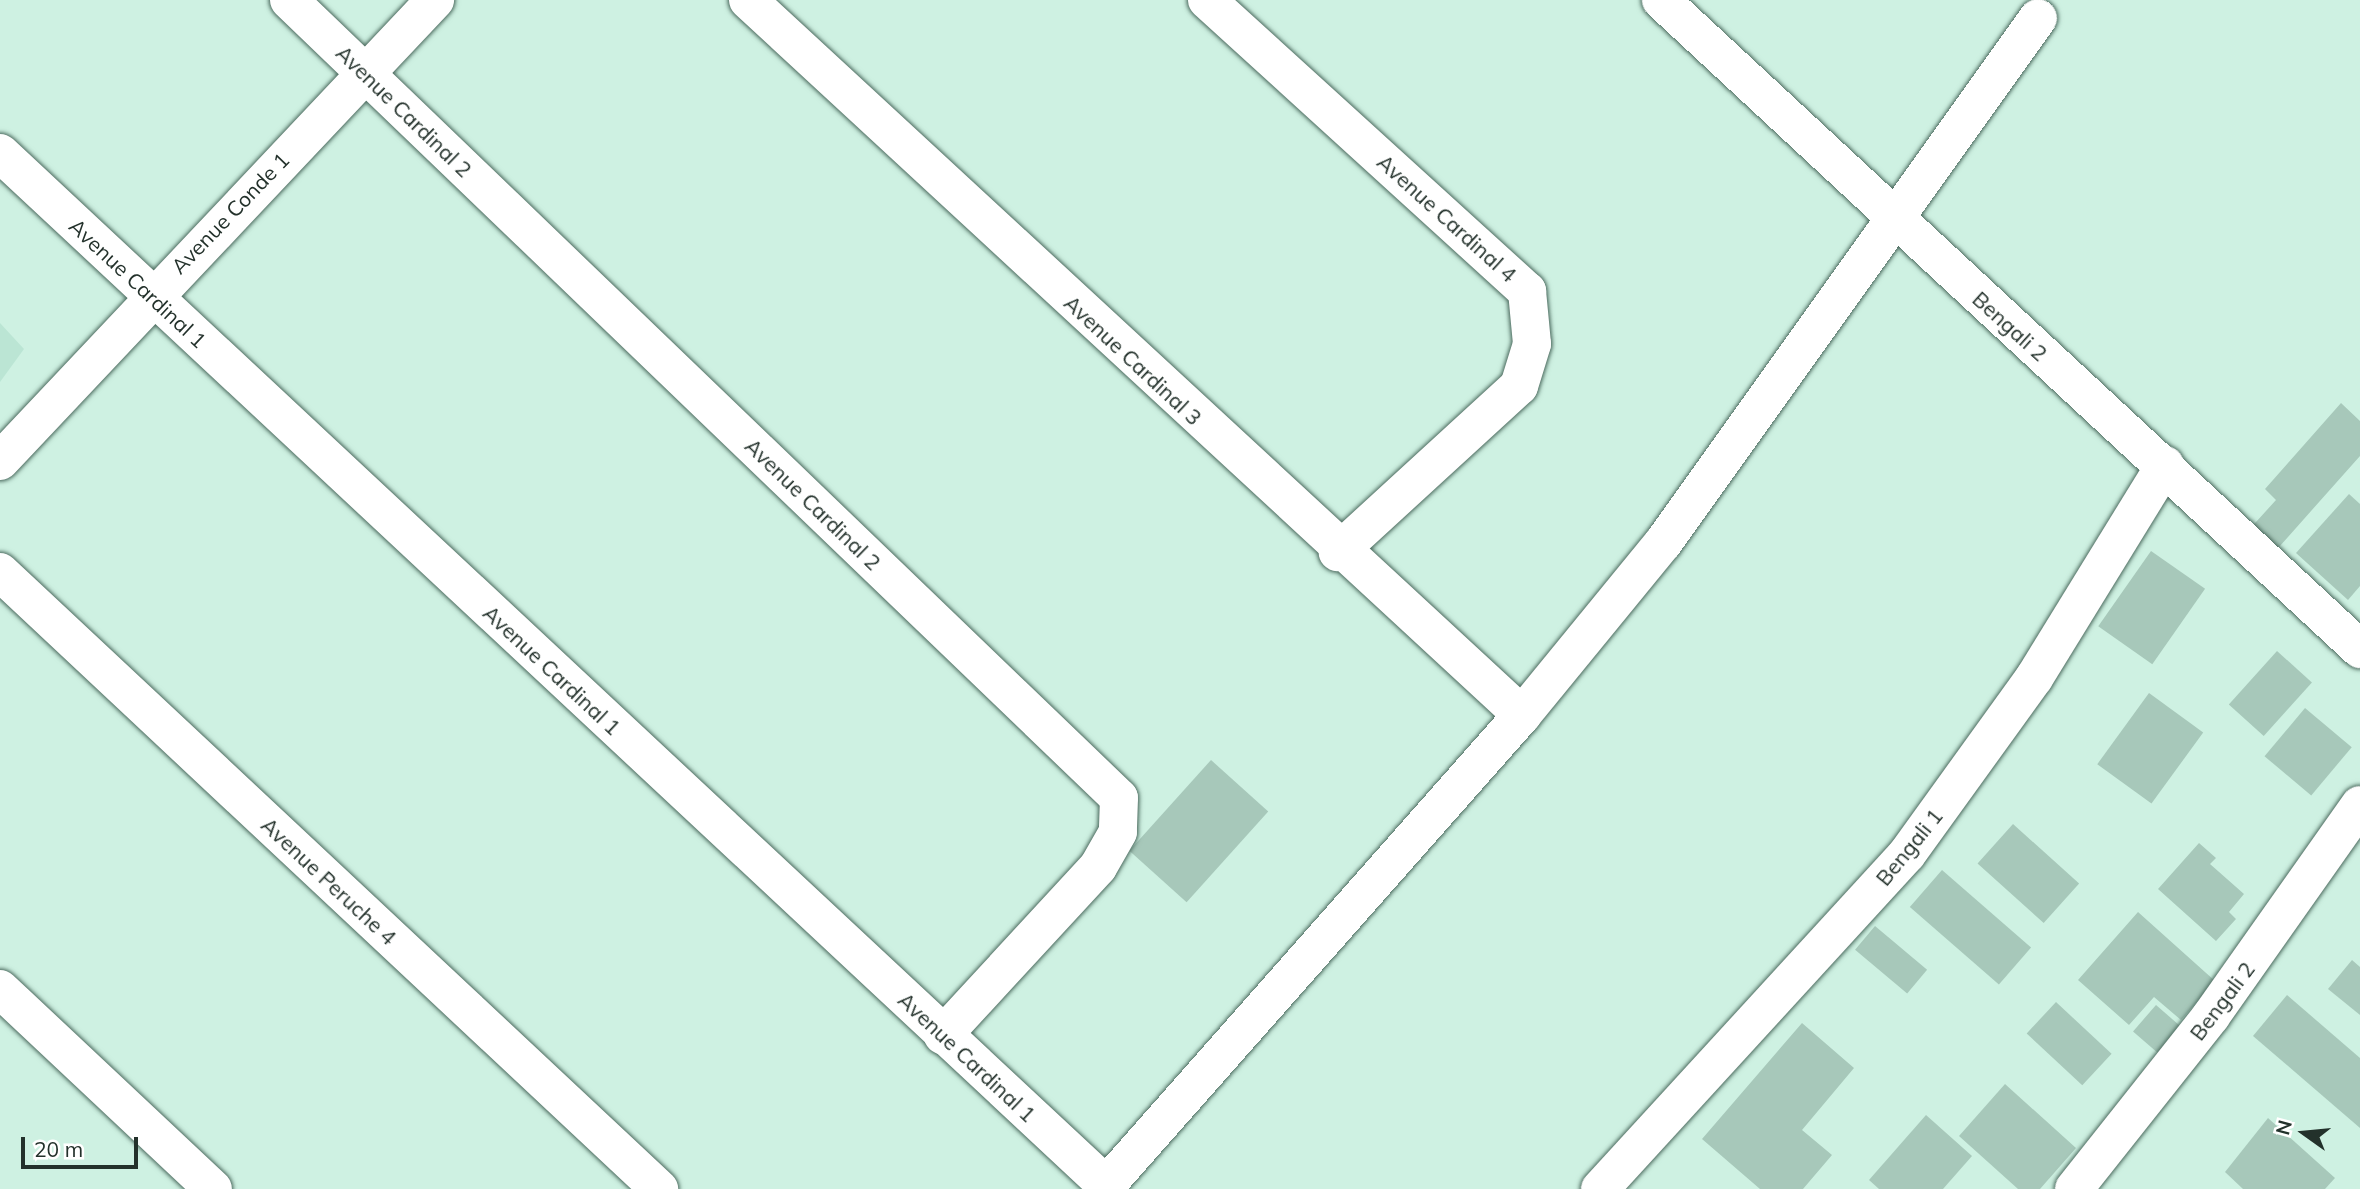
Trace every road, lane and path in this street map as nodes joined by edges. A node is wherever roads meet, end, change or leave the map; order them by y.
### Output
1 (289, 0) edge
2 (435, 0) edge
3 (748, 0) edge
4 (1207, 0) edge
5 (1661, 0) edge
6 (2038, 18) dead end
7 (364, 72) junction
8 (0, 153) edge
9 (1896, 224) junction
10 (150, 296) junction
11 (0, 461) edge
12 (2165, 465) junction
13 (1338, 552) junction
14 (0, 572) edge
15 (2360, 649) edge
16 (1521, 715) junction
17 (2360, 805) edge
18 (0, 989) edge
19 (943, 1035) junction
20 (1105, 1187) edge
21 (213, 1189) edge
22 (659, 1189) edge
23 (1600, 1189) edge
24 (2074, 1189) edge

1 - 7 street, Avenue Cardinal 2
2 - 7 street, Avenue Conde 1
3 - 13 street, Avenue Cardinal 3
4 - 13 street, Avenue Cardinal 4
5 - 9 street, Bengali 2
6 - 9 street
7 - 10 street, Avenue Conde 1
7 - 19 street, Avenue Cardinal 2
8 - 10 street, Avenue Cardinal 1
9 - 12 street, Bengali 2
9 - 16 street
10 - 11 street, Avenue Conde 1
10 - 19 street, Avenue Cardinal 1
12 - 15 street, Bengali 2
12 - 23 street, Bengali 1
13 - 16 street, Avenue Cardinal 3
14 - 22 street, Avenue Peruche 4
16 - 20 street
17 - 24 street, Bengali 2
18 - 21 street
19 - 20 street, Avenue Cardinal 1

